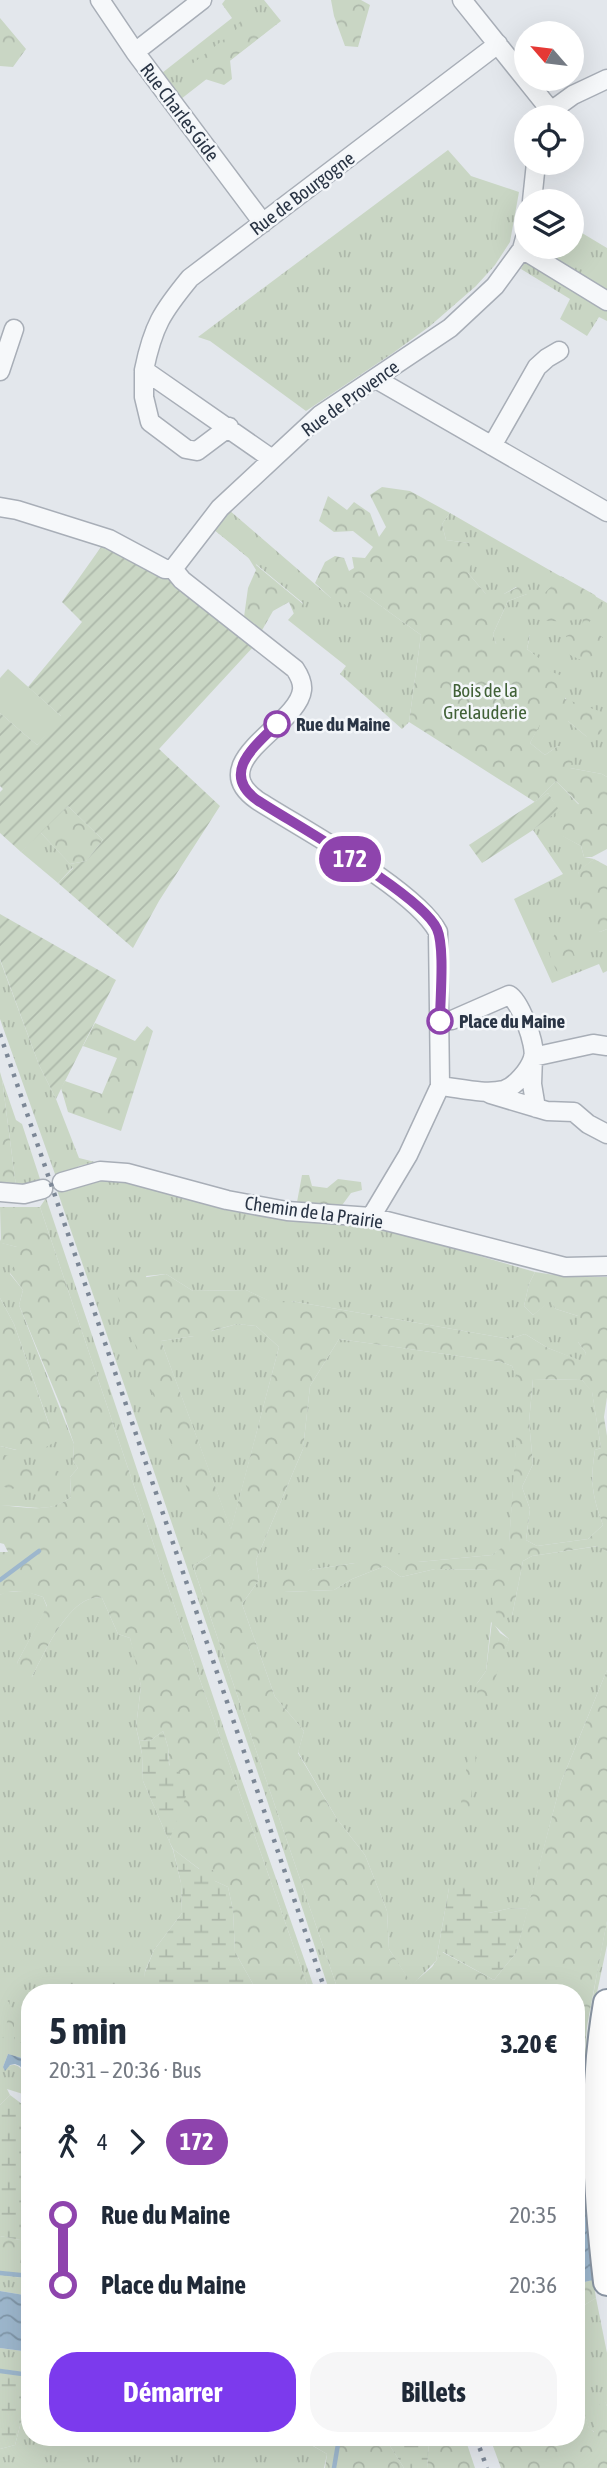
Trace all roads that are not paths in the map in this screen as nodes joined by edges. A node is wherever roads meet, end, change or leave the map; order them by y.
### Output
1 (100, 0) edge
2 (202, 0) edge
3 (463, 0) edge
4 (498, 44) junction
5 (135, 52) junction
6 (607, 79) edge
7 (543, 105) edge
8 (561, 105) edge
9 (263, 223) junction
10 (515, 259) edge
11 (538, 259) edge
12 (607, 301) edge
13 (14, 329) dead end
14 (559, 351) dead end
15 (0, 370) edge
16 (144, 370) junction
17 (376, 379) junction
18 (229, 427) junction
19 (492, 446) junction
20 (272, 459) junction
21 (0, 508) edge
22 (607, 512) edge
23 (173, 569) junction
24 (440, 1021) junction
25 (607, 1046) edge
26 (533, 1057) junction
27 (440, 1086) junction
28 (480, 1092) junction
29 (536, 1108) junction
30 (607, 1134) edge
31 (62, 1182) dead end
32 (43, 1189) dead end
33 (0, 1192) edge
34 (371, 1217) junction
35 (607, 1266) edge
36 (607, 2003) edge
37 (607, 2282) edge

1 - 5 street, Rue Charles Gide
2 - 5 street
3 - 4 street
4 - 7 street
4 - 9 street, Rue de Bourgogne
5 - 9 street, Rue Charles Gide
6 - 8 street
9 - 16 street, Rue de Bourgogne
10 - 17 street, Rue de Provence
11 - 12 street
13 - 15 street
14 - 19 street
16 - 18 street
16 - 18 street, Rue de Bourgogne
17 - 19 street
17 - 20 street, Rue de Provence
18 - 20 street
19 - 22 street
20 - 23 street, Rue de Provence
21 - 23 street
23 - 24 street
24 - 26 street
24 - 27 street
25 - 26 street
26 - 28 street
26 - 29 street
27 - 28 street
27 - 34 street
28 - 29 street
29 - 30 street
31 - 34 street, Chemin de la Prairie
32 - 33 street
34 - 35 street, Chemin de la Prairie
36 - 37 highway

